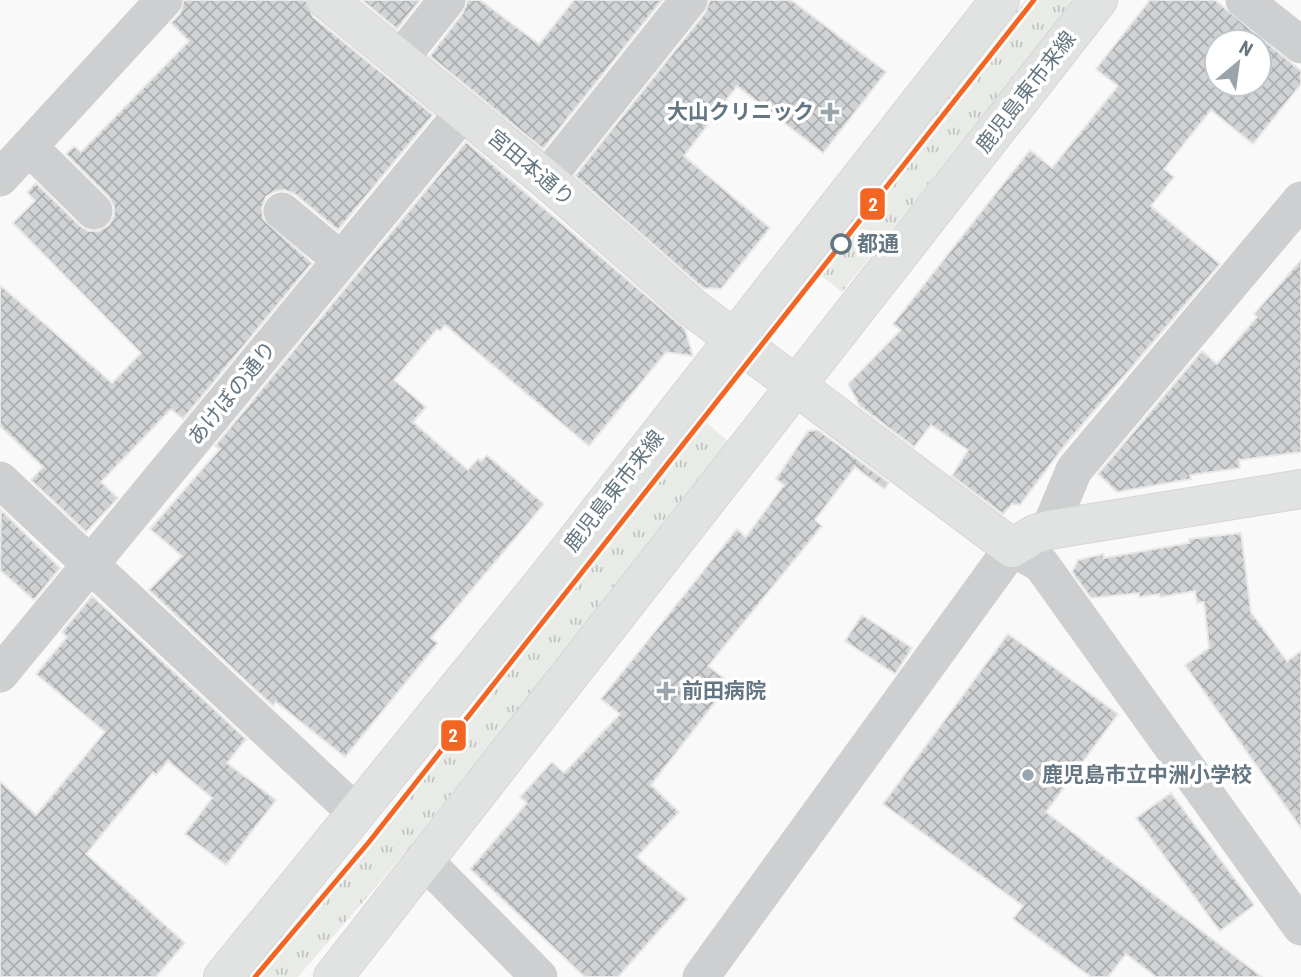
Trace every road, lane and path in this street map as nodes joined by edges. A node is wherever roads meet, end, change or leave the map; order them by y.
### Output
1 (164, 0) edge
2 (327, 0) edge
3 (447, 0) edge
4 (689, 0) edge
5 (1000, 0) edge
6 (1098, 0) edge
7 (1244, 0) edge
8 (1301, 44) edge
9 (401, 59) junction
10 (464, 111) junction
11 (29, 147) junction
12 (0, 178) edge
13 (546, 179) junction
14 (1301, 200) edge
15 (94, 211) dead end
16 (282, 211) dead end
17 (341, 260) junction
18 (732, 339) junction
19 (794, 387) junction
20 (0, 480) edge
21 (1301, 489) edge
22 (1049, 530) junction
23 (1012, 548) junction
24 (90, 566) junction
25 (0, 674) edge
26 (355, 812) junction
27 (423, 859) junction
28 (1301, 928) edge
29 (223, 977) edge
30 (333, 977) edge
31 (539, 977) edge
32 (701, 977) edge

1 - 11 street
2 - 9 main road, 宮田本通り
3 - 9 street
4 - 13 street
5 - 18 main road, 鹿児島東市来線
6 - 19 main road, 鹿児島東市来線
7 - 8 street
9 - 10 main road, 宮田本通り
10 - 13 main road, 宮田本通り
10 - 17 street, あけぼの通り
11 - 12 street
11 - 15 street
13 - 18 main road, 宮田本通り
14 - 22 street
16 - 17 street
17 - 24 street, あけぼの通り
18 - 19 main road, 宮田本通り
18 - 26 main road, 鹿児島東市来線
19 - 23 main road, 宮田本通り
19 - 27 main road, 鹿児島東市来線
20 - 24 street
21 - 22 main road
22 - 23 main road
23 - 28 street
23 - 32 street
24 - 25 street, あけぼの通り
24 - 26 street
26 - 29 main road, 鹿児島東市来線
27 - 30 main road, 鹿児島東市来線
27 - 31 street

